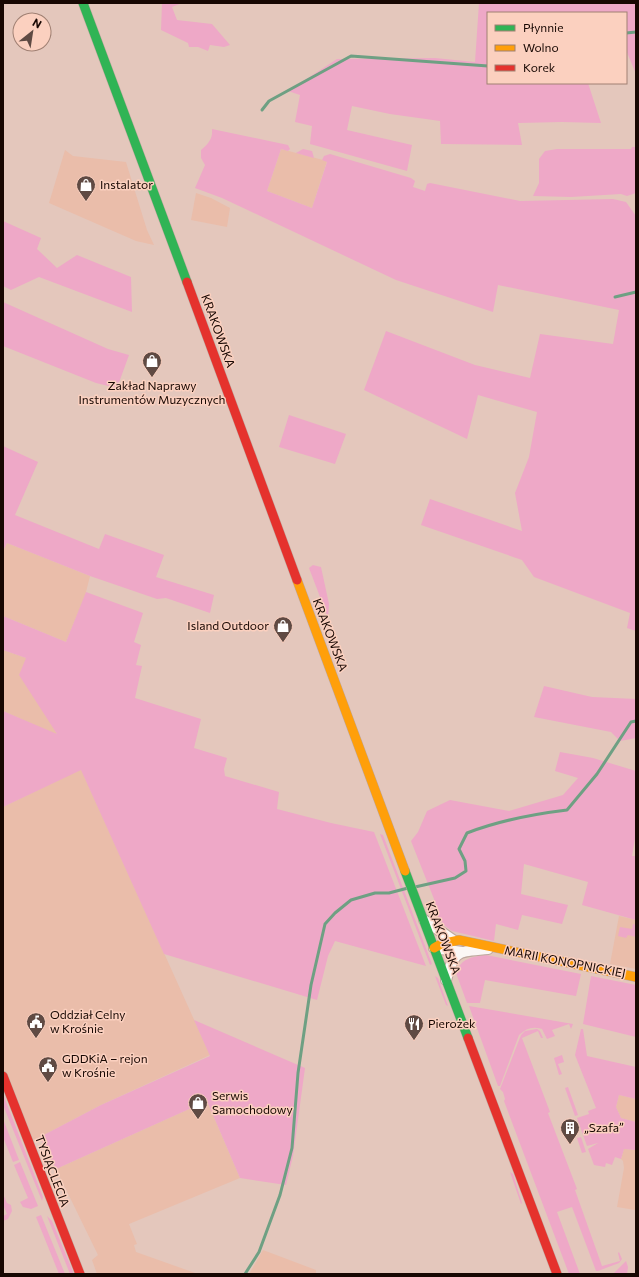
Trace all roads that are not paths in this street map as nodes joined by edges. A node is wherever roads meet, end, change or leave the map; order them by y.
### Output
1 (83, 3) edge
2 (424, 920) junction
3 (453, 940) junction
4 (434, 948) junction
5 (494, 948) junction
6 (462, 952) junction
7 (636, 977) edge
8 (446, 980) junction
9 (3, 1076) edge
10 (80, 1274) edge
11 (558, 1274) edge

1 - 2 main road, KRAKOWSKA
2 - 3 street, MARII KONOPNICKIEJ
2 - 4 main road, KRAKOWSKA
3 - 4 main road, MARII KONOPNICKIEJ
3 - 5 main road, MARII KONOPNICKIEJ
4 - 6 street, MARII KONOPNICKIEJ
4 - 8 main road, KRAKOWSKA
5 - 6 street, MARII KONOPNICKIEJ
5 - 7 main road, MARII KONOPNICKIEJ
6 - 8 street
8 - 11 main road, KRAKOWSKA
9 - 10 main road, TYSIĄCLECIA

